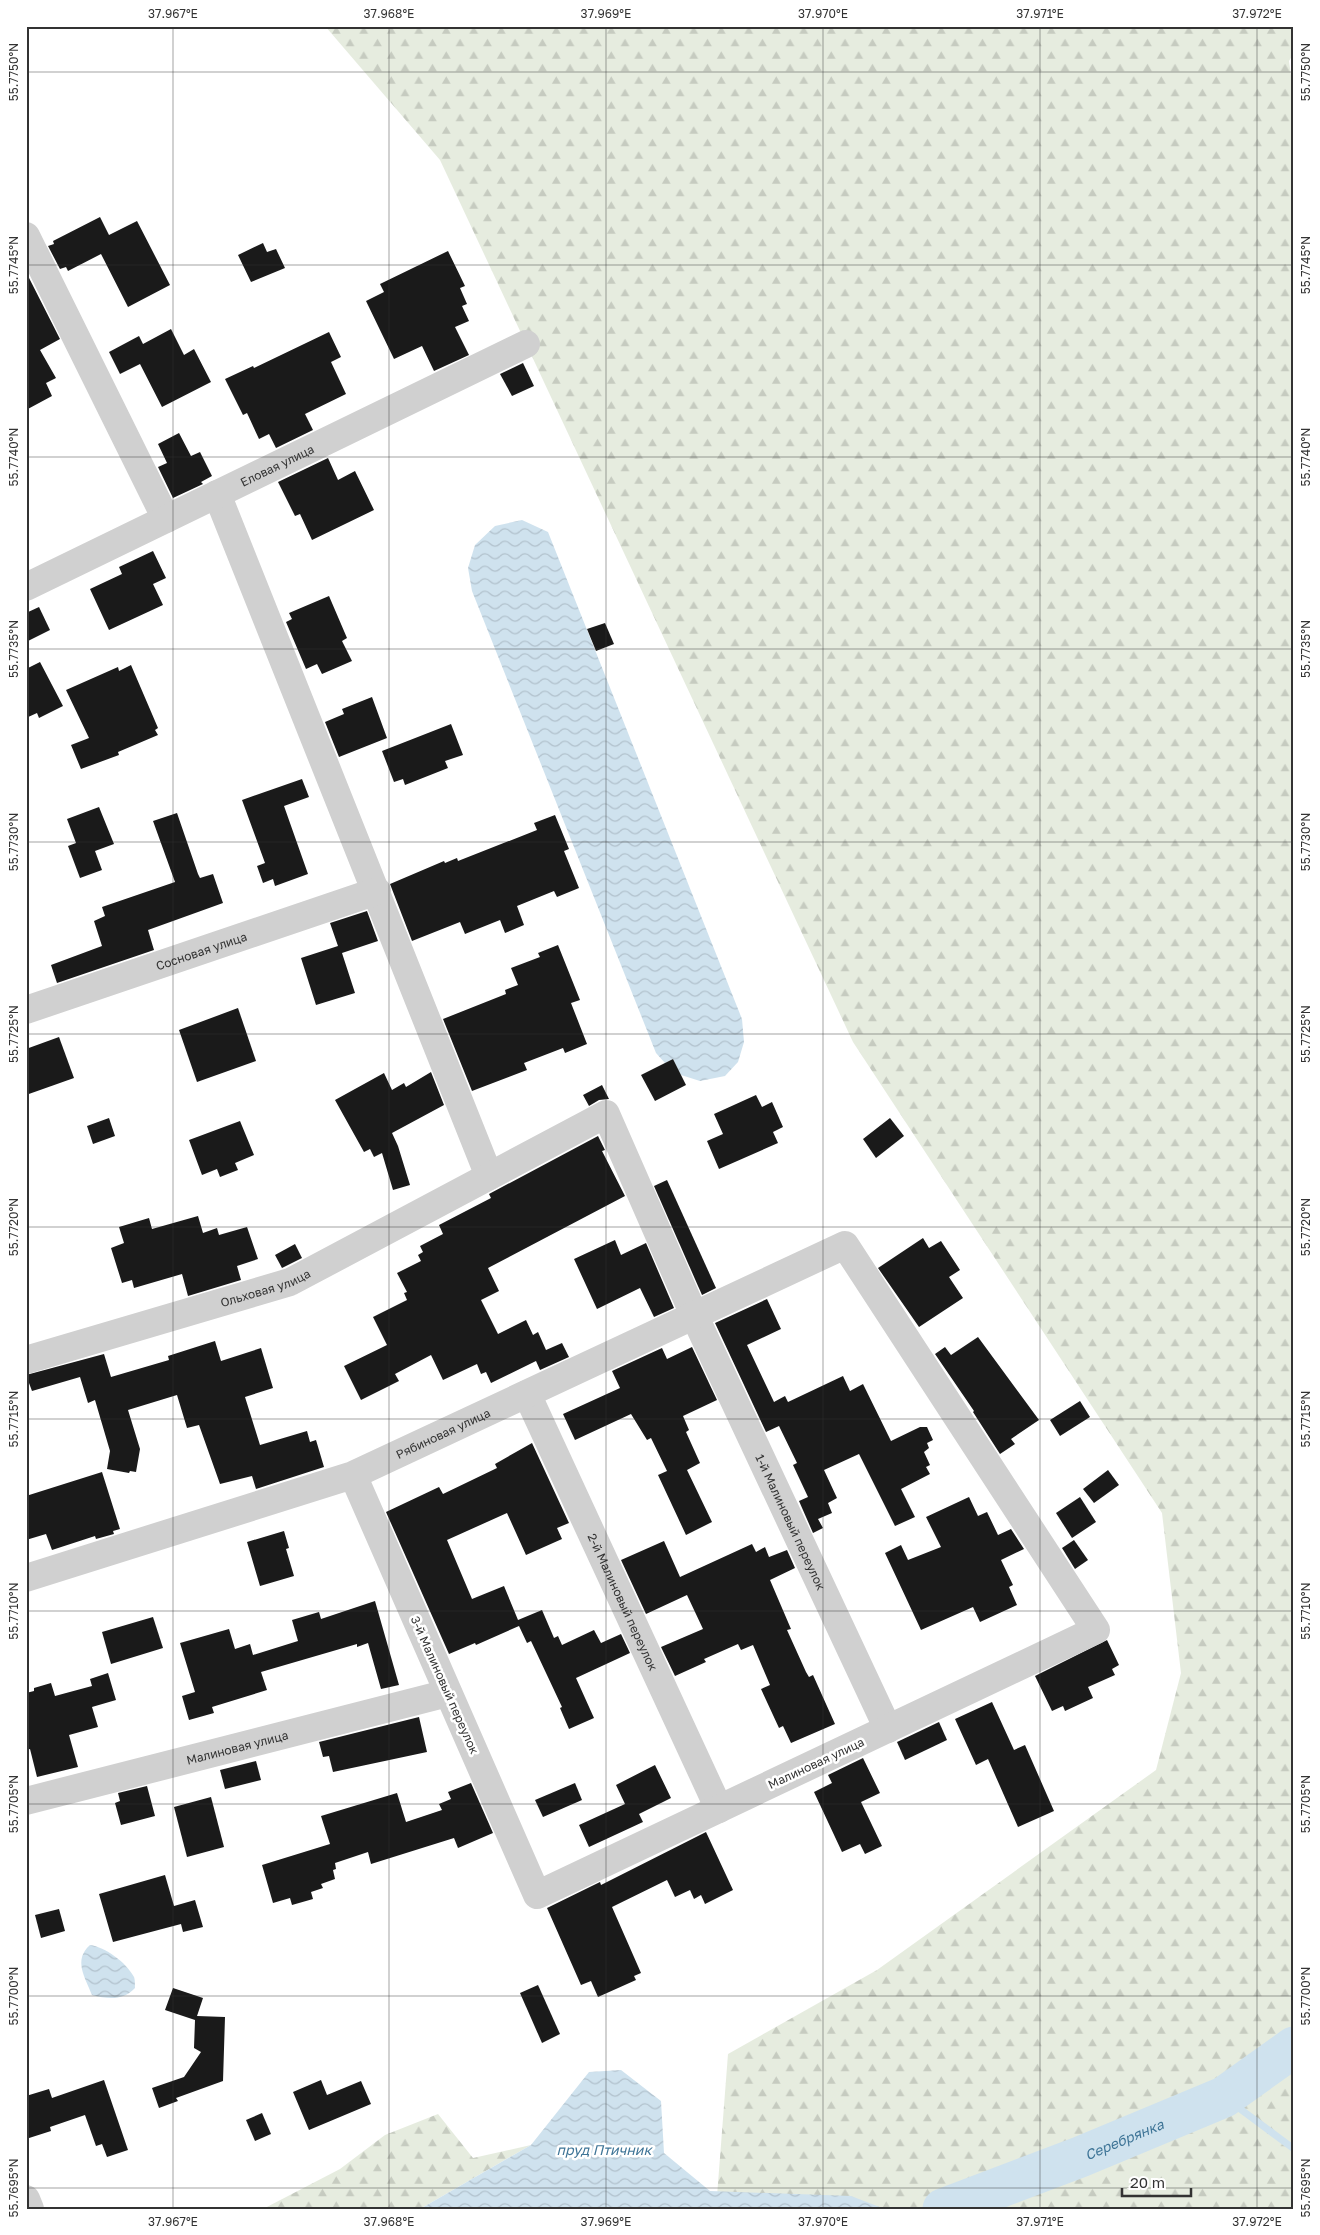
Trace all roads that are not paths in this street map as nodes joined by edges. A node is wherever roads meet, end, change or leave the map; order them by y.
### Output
1 (26, 236) edge
2 (526, 344) dead end
3 (217, 494) junction
4 (166, 519) junction
5 (26, 587) edge
6 (377, 892) junction
7 (26, 1010) edge
8 (489, 1176) junction
9 (694, 1315) junction
10 (26, 1360) edge
11 (527, 1394) junction
12 (353, 1475) junction
13 (26, 1578) edge
14 (1096, 1630) joint
15 (448, 1693) junction
16 (888, 1728) junction
17 (26, 1801) edge
18 (718, 1809) junction
19 (537, 1896) joint
20 (26, 2199) edge
21 (30, 2209) edge

1 - 4 street
2 - 3 street, Еловая улица
3 - 4 street, Еловая улица
3 - 6 street
4 - 5 street, Еловая улица
6 - 7 street, Сосновая улица
6 - 8 street
8 - 9 street, Ольховая улица
8 - 10 street, Ольховая улица
9 - 11 street, Рябиновая улица
9 - 14 street, Рябиновая улица
9 - 16 street, 1-й Малиновый переулок
11 - 12 street, Рябиновая улица
11 - 18 street, 2-й Малиновый переулок
12 - 13 street, Рябиновая улица
12 - 15 street, 3-й Малиновый переулок
14 - 16 street, Малиновая улица
15 - 17 street, Малиновая улица
15 - 19 street, 3-й Малиновый переулок
16 - 18 street, Малиновая улица
18 - 19 street, Малиновая улица
20 - 21 street

